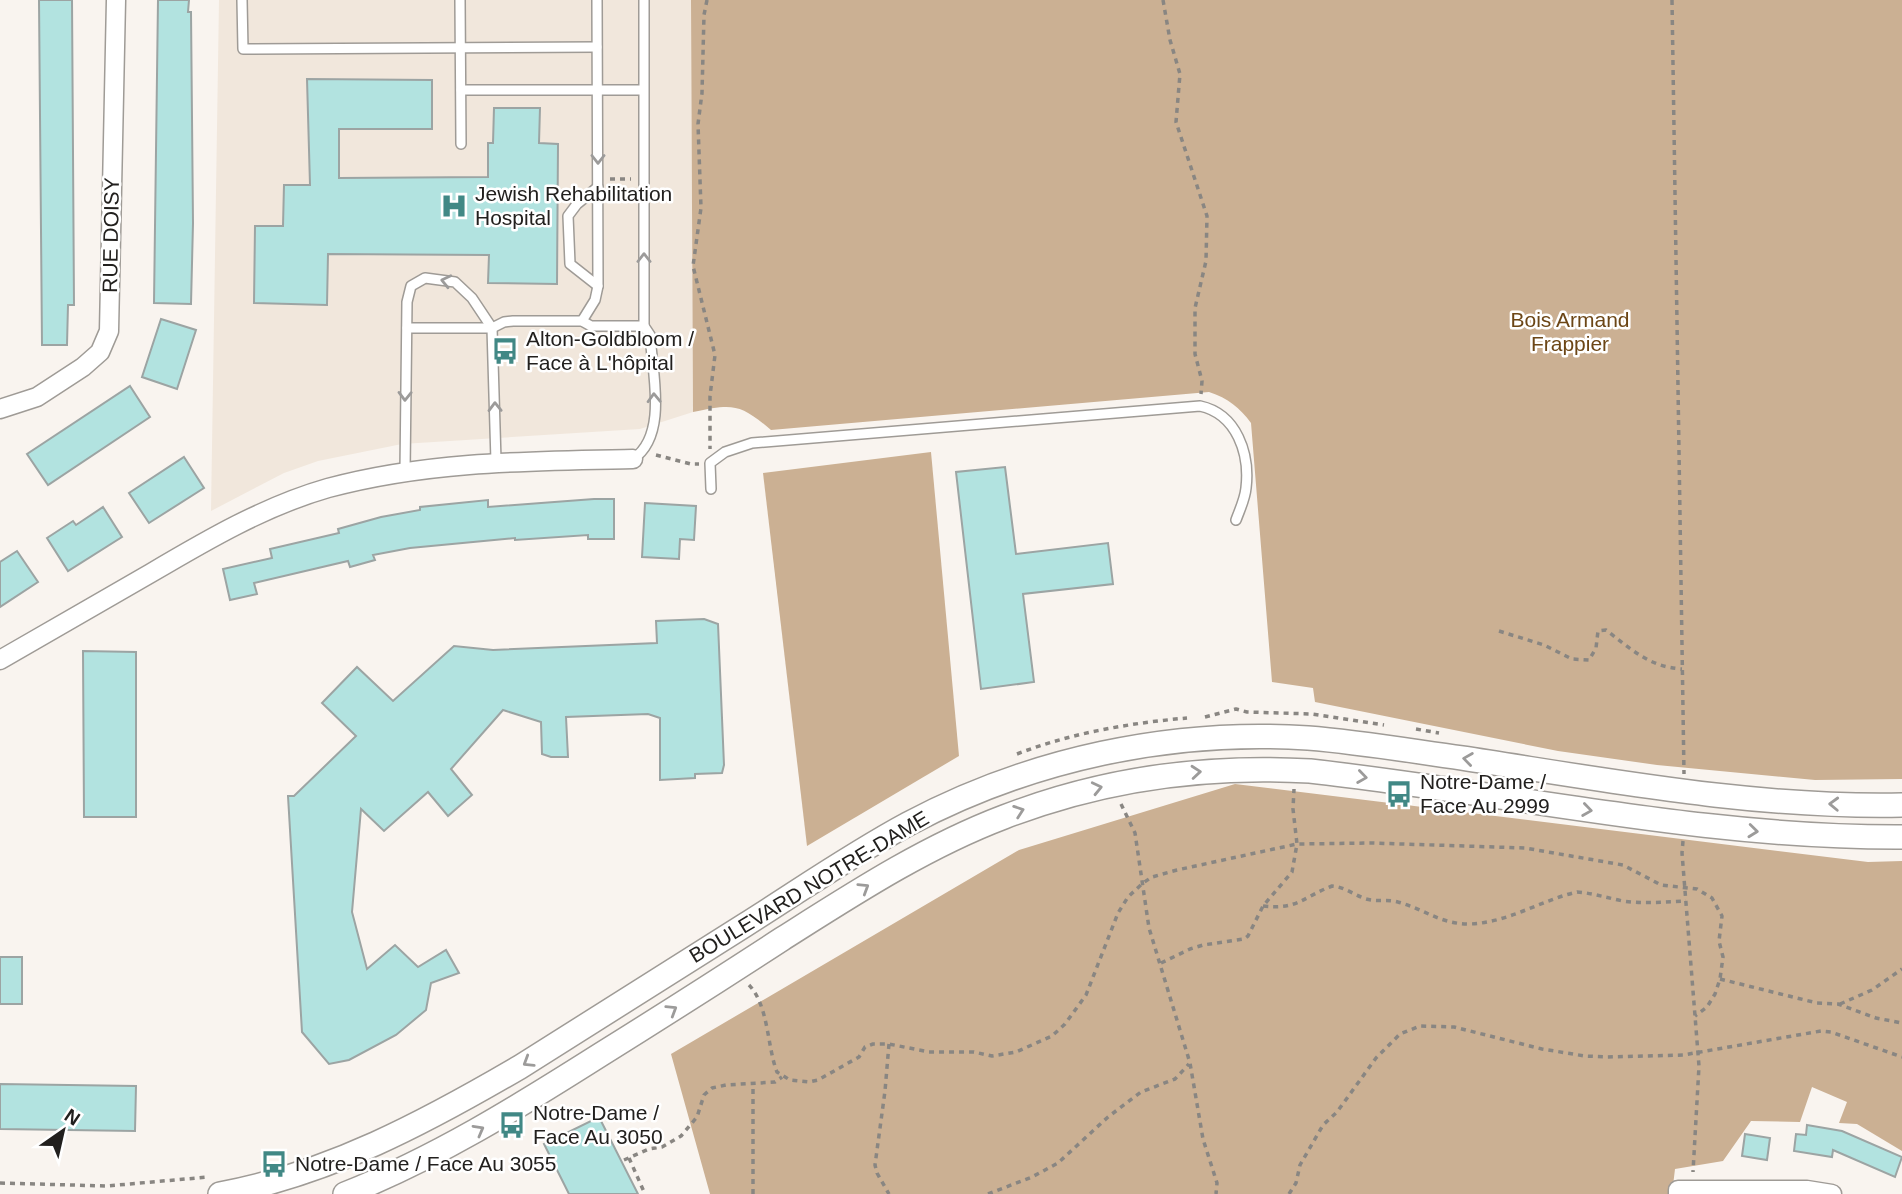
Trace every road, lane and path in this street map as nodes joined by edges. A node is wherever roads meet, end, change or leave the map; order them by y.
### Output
1 (116, 0) edge
2 (242, 0) edge
3 (460, 0) edge
4 (597, 0) edge
5 (644, 0) edge
6 (707, 0) edge
7 (1163, 0) edge
8 (1672, 0) edge
9 (461, 47) junction
10 (597, 47) junction
11 (461, 90) junction
12 (598, 90) junction
13 (643, 90) junction
14 (461, 144) dead end
15 (643, 179) junction
16 (598, 183) junction
17 (598, 286) junction
18 (582, 321) junction
19 (644, 326) junction
20 (407, 328) junction
21 (492, 328) junction
22 (1200, 406) junction
23 (0, 409) edge
24 (638, 455) junction
25 (496, 461) junction
26 (710, 463) junction
27 (405, 471) junction
28 (711, 489) dead end
29 (1236, 520) dead end
30 (1499, 631) dead end
31 (0, 660) edge
32 (1682, 669) junction
33 (1312, 714) dead end
34 (1202, 717) dead end
35 (1190, 718) dead end
36 (1129, 725) dead end
37 (1684, 776) dead end
38 (1294, 782) dead end
39 (1120, 801) dead end
40 (1902, 805) edge
41 (1684, 837) dead end
42 (1902, 837) edge
43 (1297, 845) junction
44 (1143, 883) junction
45 (1685, 887) junction
46 (1686, 901) junction
47 (1263, 906) junction
48 (1161, 963) junction
49 (1902, 969) edge
50 (1720, 979) junction
51 (744, 980) dead end
52 (1838, 1004) junction
53 (1695, 1016) junction
54 (1902, 1023) edge
55 (889, 1044) junction
56 (1698, 1051) junction
57 (1902, 1057) edge
58 (1190, 1063) junction
59 (782, 1077) junction
60 (753, 1084) junction
61 (1693, 1176) dead end
62 (195, 1179) dead end
63 (0, 1183) edge
64 (1678, 1192) edge
65 (1710, 1192) edge
66 (220, 1194) edge
67 (345, 1194) edge
68 (645, 1194) edge
69 (753, 1194) edge
70 (889, 1194) edge
71 (988, 1194) edge
72 (1216, 1194) edge
73 (1289, 1194) edge
74 (1832, 1194) edge

1 - 23 street, RUE DOISY
2 - 9 lane
3 - 9 lane
4 - 10 lane
5 - 13 lane
6 - 26 path
7 - 22 path
8 - 32 path
9 - 10 lane
9 - 11 lane
10 - 12 lane
11 - 12 lane
11 - 14 lane
12 - 13 lane
12 -> 16 lane
13 - 15 lane
15 - 16 path
19 -> 15 lane
16 - 17 lane
16 - 17 lane
17 - 18 lane
18 - 19 lane
18 - 21 lane
24 -> 19 lane
20 - 21 lane
21 -> 20 lane
20 -> 27 lane
25 -> 21 lane
22 - 26 lane
22 - 29 lane
24 - 25 street
24 - 26 path
25 - 27 street
26 - 28 lane
27 - 31 street
30 - 32 path
32 - 37 path
33 - 34 path
35 - 36 path
38 - 43 path
39 - 44 path
40 -> 66 street, BOULEVARD NOTRE-DAME
41 - 45 path
67 -> 42 street, BOULEVARD NOTRE-DAME
43 - 44 path
43 - 45 path
43 - 47 path
44 - 48 path
44 - 55 path
45 - 46 path
45 - 50 path
46 - 47 path
46 - 53 path
47 - 48 path
48 - 58 path
49 - 52 path
50 - 52 path
50 - 53 path
51 - 59 path
52 - 54 path
53 - 56 path
55 - 59 path
55 - 70 path
56 - 57 path
56 - 61 path
56 - 73 path
58 - 71 path
58 - 72 path
59 - 60 path
60 - 68 path
60 - 69 path
62 - 63 path
64 - 65 street
65 - 74 street

